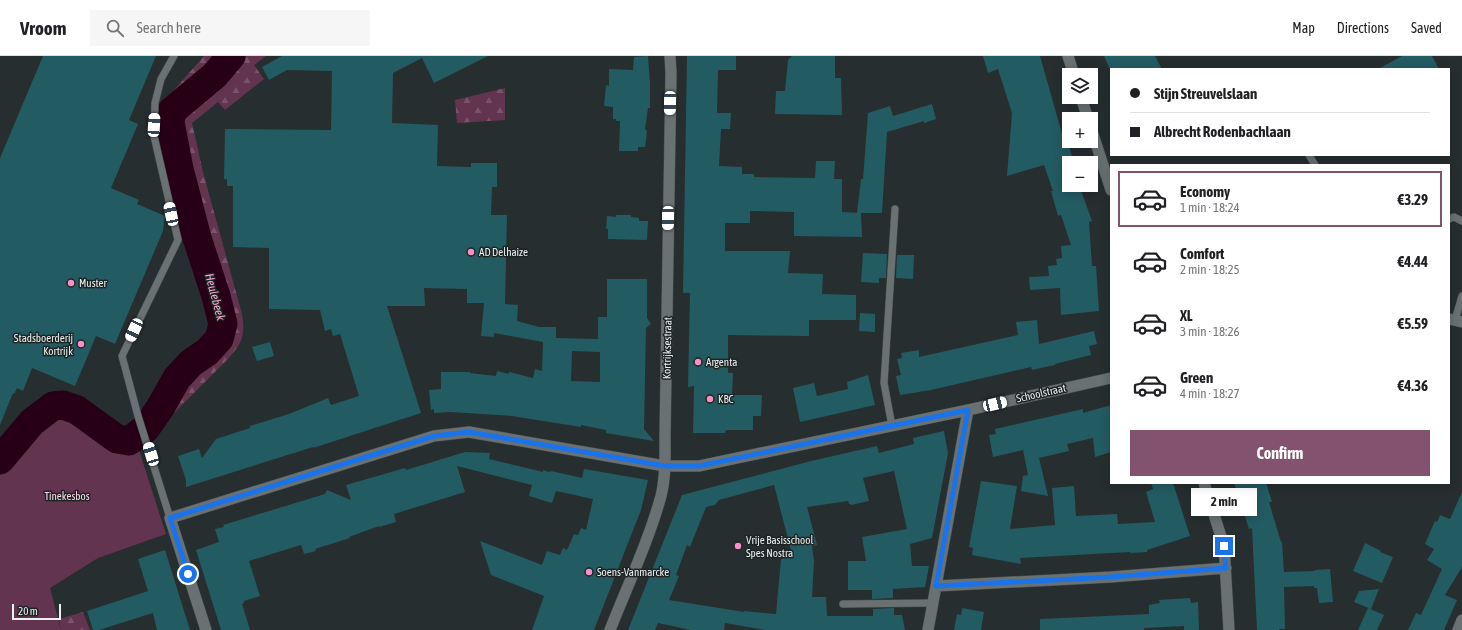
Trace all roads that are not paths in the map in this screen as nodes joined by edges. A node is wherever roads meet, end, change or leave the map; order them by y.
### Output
1 (174, 56) edge
2 (670, 56) edge
3 (1068, 56) edge
4 (1072, 68) edge
5 (1097, 148) edge
6 (1110, 187) edge
7 (895, 209) dead end
8 (1450, 219) edge
9 (1462, 221) edge
10 (1462, 296) edge
11 (1455, 320) edge
12 (1110, 378) edge
13 (968, 410) junction
14 (892, 426) junction
15 (665, 466) junction
16 (1204, 484) edge
17 (170, 518) junction
18 (1226, 568) junction
19 (936, 586) junction
20 (933, 603) junction
21 (843, 604) dead end
22 (1462, 620) edge
23 (206, 630) edge
24 (610, 630) edge
25 (928, 630) edge
26 (1229, 630) edge
27 (1458, 630) edge

1 - 17 lane
2 - 15 street, Kortrijksestraat
3 - 4 street
5 - 6 street
7 - 14 lane
8 - 9 lane
10 - 11 lane
12 - 13 street, Schoolstraat
13 - 14 street, Schoolstraat
13 - 19 street
14 - 15 street, Schoolstraat
15 - 17 street, Schoolstraat
15 - 24 street, Kortrijksestraat
16 - 18 street
17 - 23 street
18 - 19 street
18 - 26 street
19 - 20 street
20 - 21 lane
20 - 25 street
22 - 27 street

